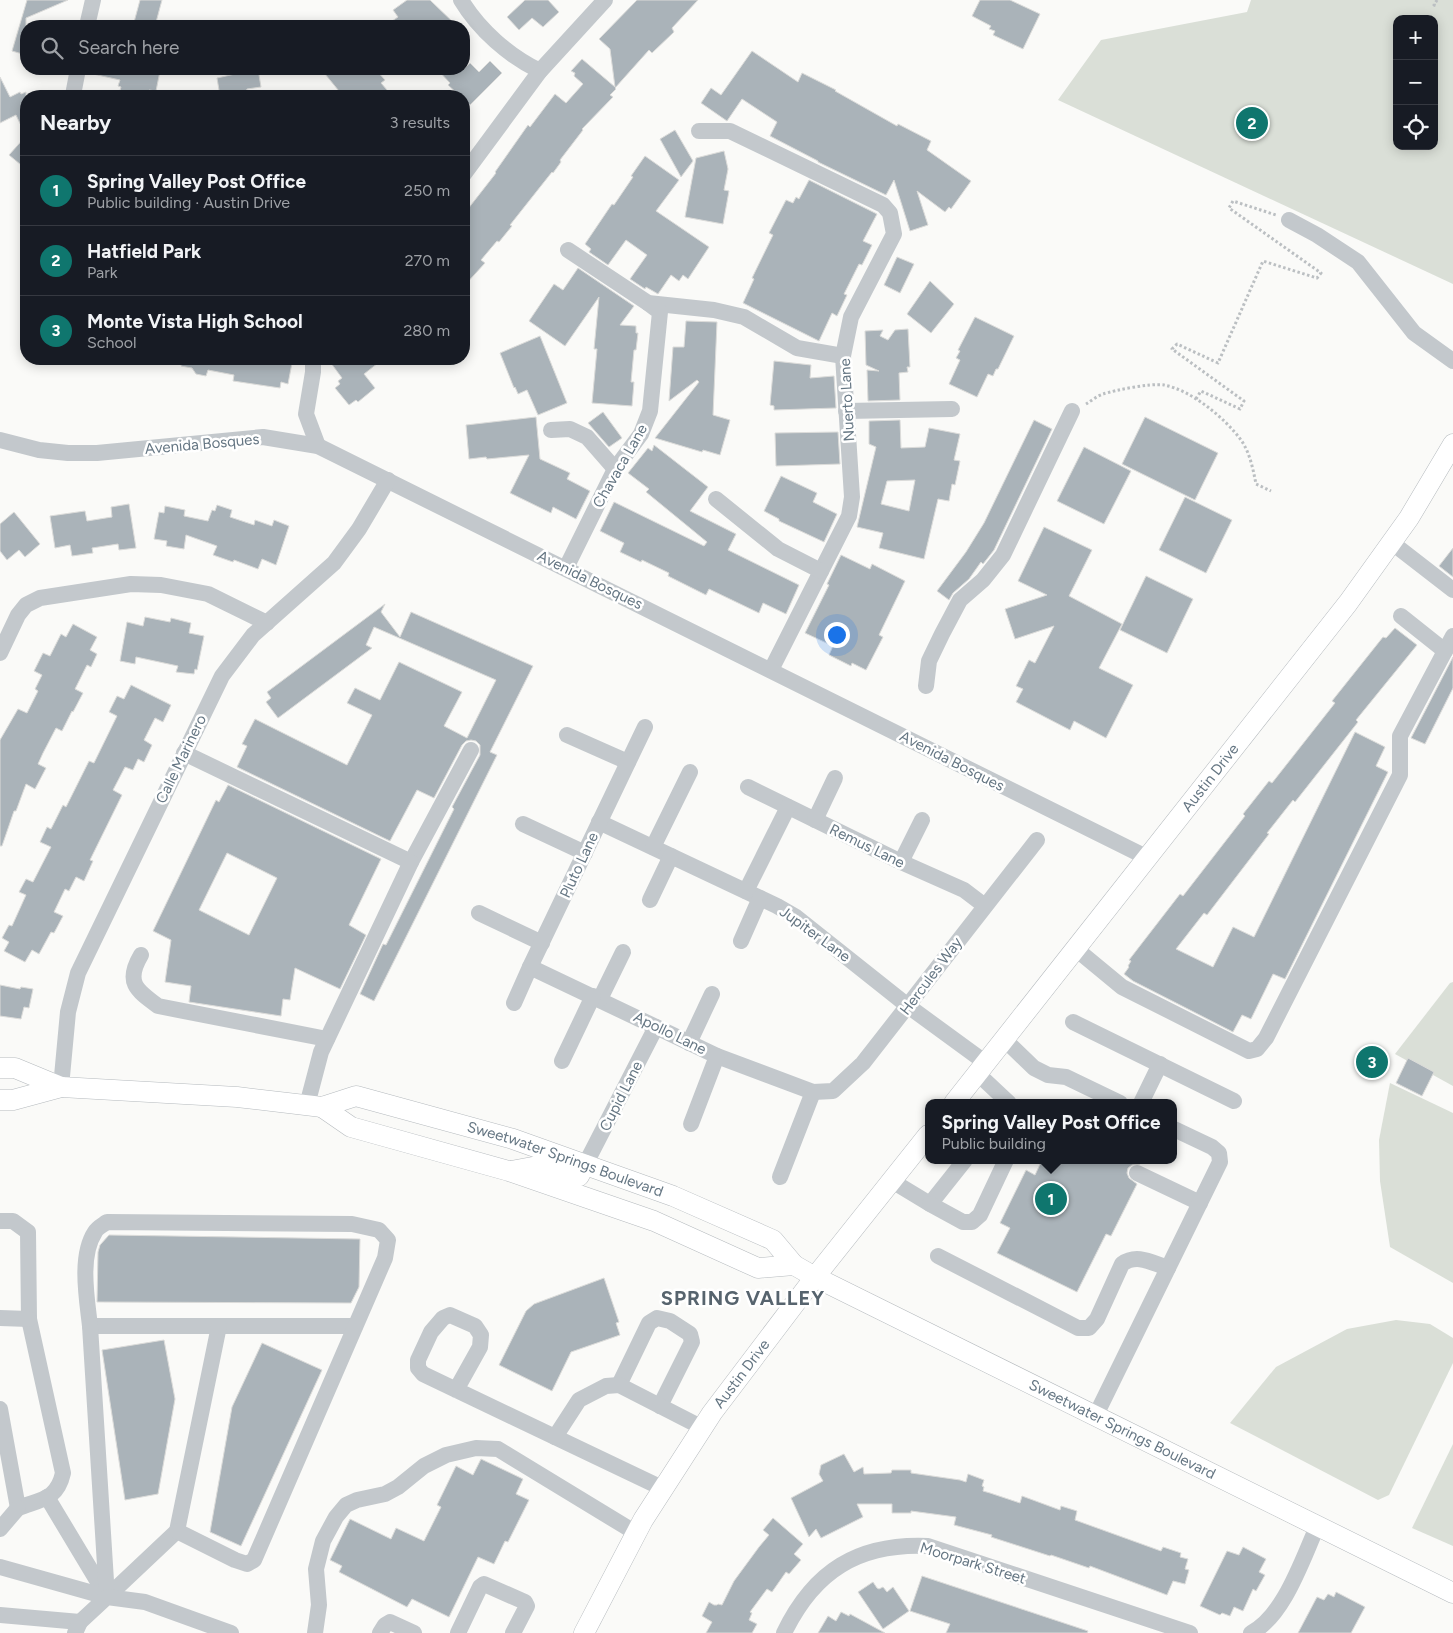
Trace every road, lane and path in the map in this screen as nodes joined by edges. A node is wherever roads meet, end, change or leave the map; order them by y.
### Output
1 (93, 0) edge
2 (461, 0) edge
3 (605, 0) edge
4 (1437, 0) edge
5 (1437, 6) dead end
6 (88, 20) edge
7 (540, 71) junction
8 (77, 75) edge
9 (74, 90) edge
10 (699, 131) dead end
11 (470, 166) edge
12 (1290, 220) joint
13 (568, 250) dead end
14 (648, 303) junction
15 (843, 356) junction
16 (1453, 362) edge
17 (313, 365) edge
18 (1196, 399) junction
19 (952, 409) dead end
20 (846, 411) junction
21 (1072, 411) joint
22 (551, 430) dead end
23 (0, 440) edge
24 (1453, 444) edge
25 (318, 446) junction
26 (616, 469) junction
27 (388, 480) junction
28 (1271, 491) dead end
29 (716, 499) dead end
30 (1391, 542) junction
31 (566, 568) junction
32 (821, 571) junction
33 (1453, 590) edge
34 (1401, 616) dead end
35 (267, 623) junction
36 (1453, 636) edge
37 (1445, 651) junction
38 (0, 653) edge
39 (771, 670) junction
40 (926, 686) dead end
41 (644, 727) dead end
42 (567, 735) dead end
43 (471, 750) dead end
44 (184, 753) junction
45 (628, 762) junction
46 (690, 772) dead end
47 (835, 778) dead end
48 (748, 787) dead end
49 (788, 806) junction
50 (815, 820) junction
51 (922, 820) dead end
52 (599, 822) junction
53 (523, 824) dead end
54 (1037, 840) dead end
55 (652, 847) junction
56 (585, 853) junction
57 (671, 856) junction
58 (1148, 858) junction
59 (411, 862) junction
60 (901, 862) junction
61 (753, 894) junction
62 (650, 900) dead end
63 (985, 906) junction
64 (479, 913) dead end
65 (741, 941) dead end
66 (542, 943) junction
67 (1076, 949) junction
68 (623, 952) dead end
69 (141, 955) dead end
70 (530, 967) junction
71 (712, 994) dead end
72 (596, 998) junction
73 (514, 1004) dead end
74 (908, 1006) junction
75 (1073, 1022) dead end
76 (656, 1027) junction
77 (327, 1038) junction
78 (1004, 1039) junction
79 (689, 1043) junction
80 (717, 1056) junction
81 (562, 1061) dead end
82 (1160, 1064) junction
83 (0, 1068) edge
84 (982, 1068) junction
85 (61, 1087) junction
86 (813, 1092) junction
87 (957, 1099) edge
88 (1006, 1099) edge
89 (1112, 1099) edge
90 (1143, 1099) edge
91 (0, 1100) edge
92 (1234, 1101) dead end
93 (314, 1106) junction
94 (691, 1124) dead end
95 (1177, 1130) edge
96 (925, 1139) edge
97 (962, 1164) edge
98 (1004, 1164) edge
99 (585, 1165) junction
100 (509, 1171) junction
101 (1137, 1173) dead end
102 (780, 1178) dead end
103 (892, 1181) junction
104 (1200, 1203) junction
105 (930, 1204) junction
106 (0, 1221) edge
107 (938, 1256) dead end
108 (794, 1265) junction
109 (1168, 1268) junction
110 (815, 1277) junction
111 (0, 1318) edge
112 (29, 1319) junction
113 (90, 1326) junction
114 (220, 1326) junction
115 (355, 1326) junction
116 (619, 1385) junction
117 (456, 1390) junction
118 (660, 1406) junction
119 (0, 1408) edge
120 (1096, 1417) junction
121 (703, 1428) junction
122 (555, 1437) junction
123 (664, 1488) junction
124 (47, 1497) junction
125 (18, 1508) junction
126 (1317, 1526) junction
127 (0, 1529) edge
128 (177, 1531) junction
129 (636, 1533) junction
130 (0, 1567) edge
131 (1453, 1594) edge
132 (106, 1597) junction
133 (0, 1615) edge
134 (77, 1628) edge
135 (231, 1633) edge
136 (315, 1633) edge
137 (380, 1633) edge
138 (414, 1633) edge
139 (458, 1633) edge
140 (513, 1633) edge
141 (584, 1633) edge
142 (784, 1633) edge
143 (1190, 1633) edge
144 (1251, 1633) edge

1 - 6 street
2 - 7 street
3 - 7 street
4 - 5 path
7 - 11 street
8 - 9 street
10 - 15 street, Nuerto Lane
12 - 16 street
12 - 18 path
13 - 14 street
14 - 15 street
14 - 26 street, Chavaca Lane
15 - 20 street, Nuerto Lane
17 - 25 street
18 - 21 path
18 - 28 path
19 - 20 street
20 - 32 street, Nuerto Lane
21 - 40 street
22 - 26 street
23 - 25 street, Avenida Bosques
24 - 30 main road, Austin Drive
25 - 27 street, Avenida Bosques
26 - 31 street, Chavaca Lane
27 - 31 street, Avenida Bosques
27 - 35 street, Calle Marinero
29 - 32 street
30 - 33 street
30 - 58 main road, Austin Drive
31 - 39 street, Avenida Bosques
32 - 39 street, Nuerto Lane
34 - 37 street
35 - 38 street
35 - 44 street, Calle Marinero
36 - 37 street
37 - 67 street
39 - 58 street, Avenida Bosques
41 - 45 street, Pluto Lane
42 - 45 street
43 - 59 street
44 - 59 street
44 - 85 street, Calle Marinero
45 - 52 street, Pluto Lane
46 - 55 street
47 - 50 street
48 - 49 street, Remus Lane
49 - 50 street, Remus Lane
49 - 61 street
50 - 60 street, Remus Lane
51 - 60 street
52 - 55 street, Jupiter Lane
52 - 56 street, Pluto Lane
53 - 56 street
54 - 63 street, Hercules Way
55 - 57 street, Jupiter Lane
56 - 66 street, Pluto Lane
57 - 61 street, Jupiter Lane
57 - 62 street
58 - 67 main road, Austin Drive
59 - 77 street
60 - 63 street, Remus Lane
61 - 65 street
61 - 74 street, Jupiter Lane
63 - 74 street, Hercules Way
64 - 66 street
66 - 70 street, Pluto Lane
67 - 78 main road, Austin Drive
68 - 72 street
69 - 77 street
70 - 72 street, Apollo Lane
70 - 73 street, Pluto Lane
71 - 79 street
72 - 76 street, Apollo Lane
72 - 81 street
74 - 84 street, Jupiter Lane
74 - 86 street, Hercules Way
75 - 82 street
76 - 79 street, Apollo Lane
76 - 99 street, Cupid Lane
77 - 93 street
78 - 84 main road, Austin Drive
78 - 89 street
79 - 80 street, Apollo Lane
80 - 86 street, Apollo Lane
80 - 94 street
82 - 90 street
82 - 92 street
83 - 85 main road, Sweetwater Springs Boulevard
84 - 87 main road, Austin Drive
84 - 88 street, Jupiter Lane
85 - 91 main road, Sweetwater Springs Boulevard
85 - 93 main road, Sweetwater Springs Boulevard
86 - 102 street
93 - 99 main road, Sweetwater Springs Boulevard
93 - 100 main road, Sweetwater Springs Boulevard
95 - 104 street
96 - 103 main road, Austin Drive
97 - 105 street
98 - 105 street
99 - 100 main road
99 - 108 main road, Sweetwater Springs Boulevard
100 - 108 main road, Sweetwater Springs Boulevard
101 - 104 street
103 - 105 street
103 - 110 main road, Austin Drive
104 - 109 street
106 - 112 street
107 - 109 street
108 - 110 main road, Sweetwater Springs Boulevard
109 - 120 street
110 - 120 main road, Sweetwater Springs Boulevard
110 - 121 main road, Austin Drive
111 - 112 street
112 - 124 street
113 - 114 street
113 - 115 street
113 - 132 street
114 - 115 street
114 - 128 street
115 - 128 street
116 - 118 street
116 - 118 street
116 - 122 street
117 - 117 street
117 - 122 street
118 - 121 street
119 - 125 street
120 - 126 main road, Sweetwater Springs Boulevard
121 - 123 main road, Austin Drive
122 - 123 street
123 - 129 main road, Austin Drive
124 - 125 street
124 - 132 street
125 - 127 street
126 - 131 main road, Sweetwater Springs Boulevard
126 - 144 street
128 - 132 street
129 - 136 street
129 - 141 main road, Austin Drive
130 - 132 street
132 - 134 street
132 - 135 street
133 - 134 street
137 - 138 street
139 - 140 street
142 - 143 street, Moorpark Street

